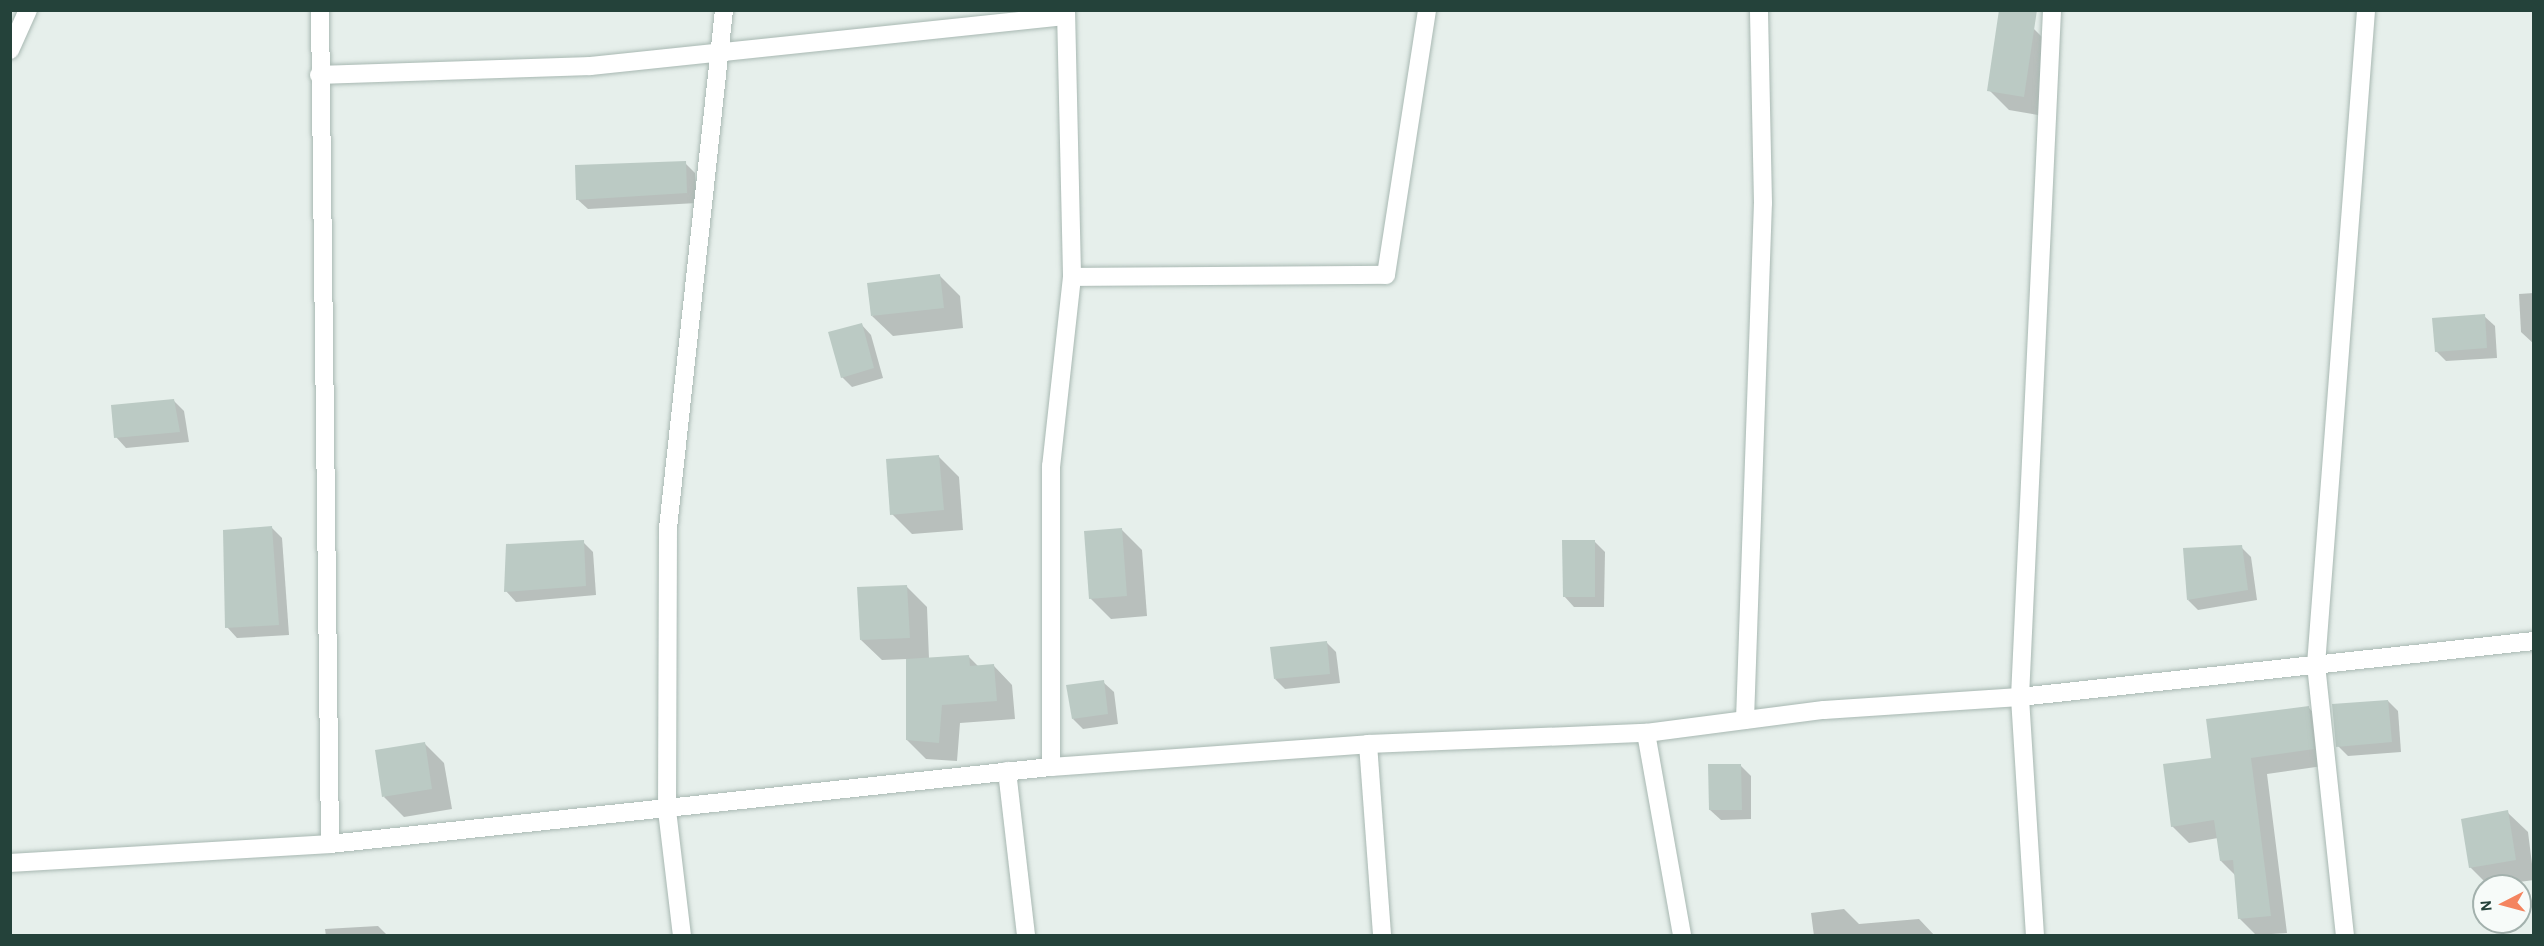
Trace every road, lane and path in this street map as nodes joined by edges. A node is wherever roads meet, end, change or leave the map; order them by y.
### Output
1 (28, 10) edge
2 (320, 10) edge
3 (724, 10) edge
4 (1427, 10) edge
5 (1760, 10) edge
6 (2052, 10) edge
7 (2366, 10) edge
8 (1065, 13) edge
9 (10, 50) edge
10 (719, 51) junction
11 (320, 75) junction
12 (1072, 277) junction
13 (2534, 641) edge
14 (2316, 665) junction
15 (2020, 697) junction
16 (1745, 720) junction
17 (1646, 733) junction
18 (1368, 744) junction
19 (1051, 767) junction
20 (1008, 771) junction
21 (667, 810) junction
22 (330, 844) junction
23 (10, 863) edge
24 (682, 936) edge
25 (1026, 936) edge
26 (1383, 936) edge
27 (1682, 936) edge
28 (2035, 936) edge
29 (2345, 936) edge

1 - 9 street
2 - 11 street
3 - 10 street
4 - 12 street
5 - 16 street
6 - 15 street
7 - 14 street
8 - 10 street
8 - 12 street
10 - 11 street
10 - 21 street
11 - 22 street
12 - 19 street
13 - 14 street
14 - 15 street
14 - 29 street
15 - 16 street
15 - 28 street
16 - 17 street
17 - 18 street
17 - 27 street
18 - 19 street
18 - 26 street
19 - 20 street
20 - 21 street
20 - 25 street
21 - 22 street
21 - 24 street
22 - 23 street

